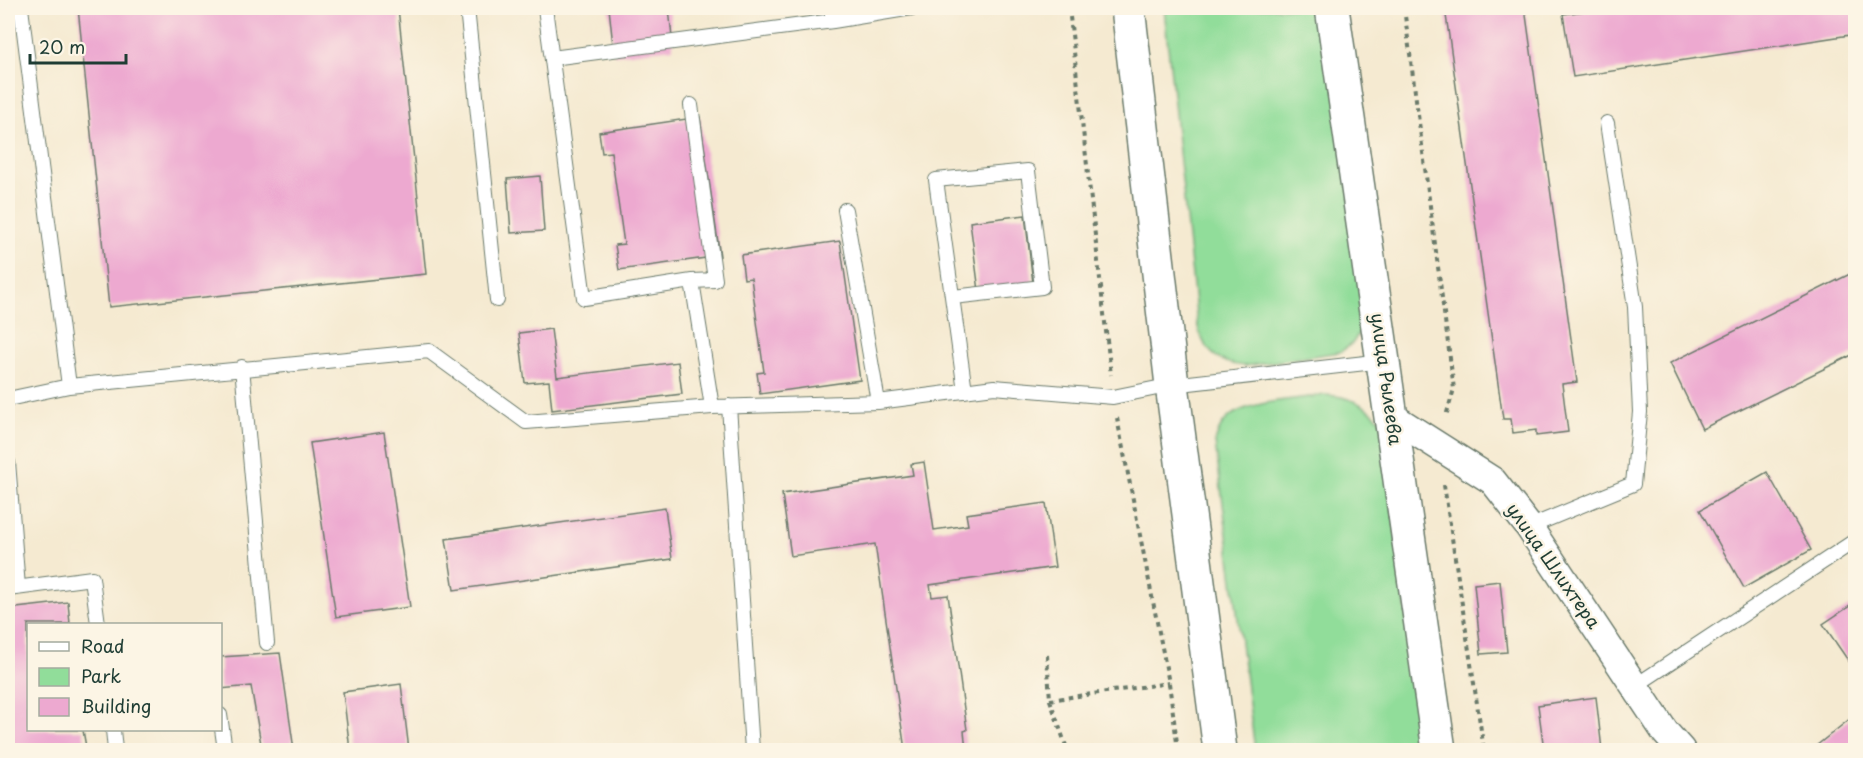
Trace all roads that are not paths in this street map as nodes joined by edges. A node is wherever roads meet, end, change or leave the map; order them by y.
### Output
1 (21, 8) edge
2 (466, 8) edge
3 (545, 8) edge
4 (912, 8) edge
5 (1128, 8) edge
6 (1332, 8) edge
7 (832, 14) edge
8 (552, 58) junction
9 (691, 105) dead end
10 (1607, 123) dead end
11 (845, 210) dead end
12 (692, 281) junction
13 (953, 297) junction
14 (497, 300) dead end
15 (1383, 361) junction
16 (242, 367) junction
17 (1172, 385) junction
18 (69, 386) junction
19 (965, 391) junction
20 (8, 399) edge
21 (878, 402) junction
22 (729, 406) junction
23 (712, 407) junction
24 (1391, 416) junction
25 (8, 462) edge
26 (1529, 526) junction
27 (1856, 540) edge
28 (13, 588) edge
29 (98, 623) edge
30 (267, 643) dead end
31 (1635, 686) junction
32 (222, 729) edge
33 (113, 731) edge
34 (1671, 744) edge
35 (115, 750) edge
36 (225, 750) edge
37 (752, 750) edge
38 (1220, 750) edge
39 (1439, 750) edge

1 - 18 lane
2 - 14 lane
3 - 8 lane
4 - 7 lane
5 - 17 main road
6 - 15 main road, улица Рылеева
7 - 8 lane
8 - 12 lane
9 - 12 lane
10 - 26 lane
11 - 21 lane
12 - 23 lane
13 - 13 lane
13 - 19 lane
15 - 17 lane
15 - 24 main road, улица Рылеева
16 - 18 lane
16 - 23 lane
16 - 30 lane
17 - 19 lane
17 - 38 main road
18 - 20 lane
19 - 21 lane
21 - 22 lane
22 - 23 lane
22 - 37 lane
24 - 26 street, улица Шлихтера
24 - 39 main road, улица Рылеева
25 - 28 lane
26 - 31 street, улица Шлихтера
27 - 31 lane
28 - 29 lane
31 - 34 street, улица Шлихтера
32 - 36 lane
33 - 35 lane

